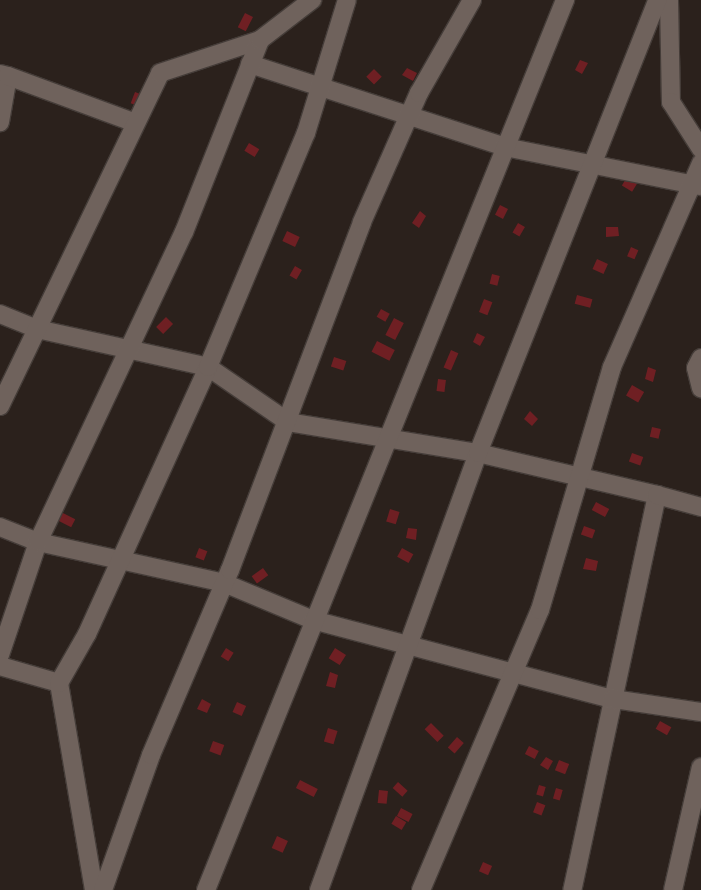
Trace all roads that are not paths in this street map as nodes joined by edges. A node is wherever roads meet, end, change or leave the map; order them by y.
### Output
1 (312, 0) edge
2 (347, 0) edge
3 (472, 0) edge
4 (565, 0) edge
5 (658, 0) edge
6 (669, 0) edge
7 (260, 40) junction
8 (250, 64) junction
9 (4, 75) edge
10 (320, 85) junction
11 (410, 114) junction
12 (0, 122) edge
13 (136, 123) junction
14 (505, 147) junction
15 (701, 149) edge
16 (701, 163) edge
17 (592, 166) junction
18 (697, 185) edge
19 (0, 314) edge
20 (37, 329) junction
21 (129, 349) junction
22 (701, 358) edge
23 (208, 367) junction
24 (701, 388) edge
25 (0, 406) edge
26 (288, 422) junction
27 (387, 439) junction
28 (478, 453) junction
29 (580, 477) junction
30 (657, 495) junction
31 (701, 507) edge
32 (0, 527) edge
33 (38, 542) junction
34 (120, 561) junction
35 (224, 583) junction
36 (313, 620) junction
37 (408, 645) junction
38 (0, 655) edge
39 (0, 666) edge
40 (514, 671) junction
41 (60, 683) junction
42 (613, 700) junction
43 (701, 712) edge
44 (701, 767) edge
45 (94, 890) edge
46 (104, 890) edge
47 (206, 890) edge
48 (318, 890) edge
49 (421, 890) edge
50 (572, 890) edge
51 (673, 890) edge

1 - 7 street
2 - 10 street
3 - 11 street
4 - 14 street
5 - 17 street
6 - 15 street
7 - 8 street
7 - 13 street
8 - 10 street
8 - 21 street
9 - 12 street
9 - 13 street
10 - 11 street
10 - 23 street
11 - 14 street
11 - 26 street
13 - 20 street
14 - 17 street
14 - 27 street
16 - 18 street
17 - 18 street
17 - 28 street
18 - 29 street
19 - 20 street
20 - 21 street
20 - 25 street
21 - 23 street
21 - 33 street
22 - 24 street
23 - 26 street
23 - 34 street
26 - 27 street
26 - 35 street
27 - 28 street
27 - 36 street
28 - 29 street
28 - 37 street
29 - 30 street
29 - 40 street
30 - 31 street
30 - 42 street
32 - 33 street
33 - 34 street
33 - 38 street
34 - 35 street
34 - 41 street
35 - 36 street
35 - 46 street
36 - 37 street
36 - 47 street
37 - 40 street
37 - 48 street
39 - 41 street
40 - 42 street
40 - 49 street
41 - 45 street
42 - 43 street
42 - 50 street
44 - 51 street

